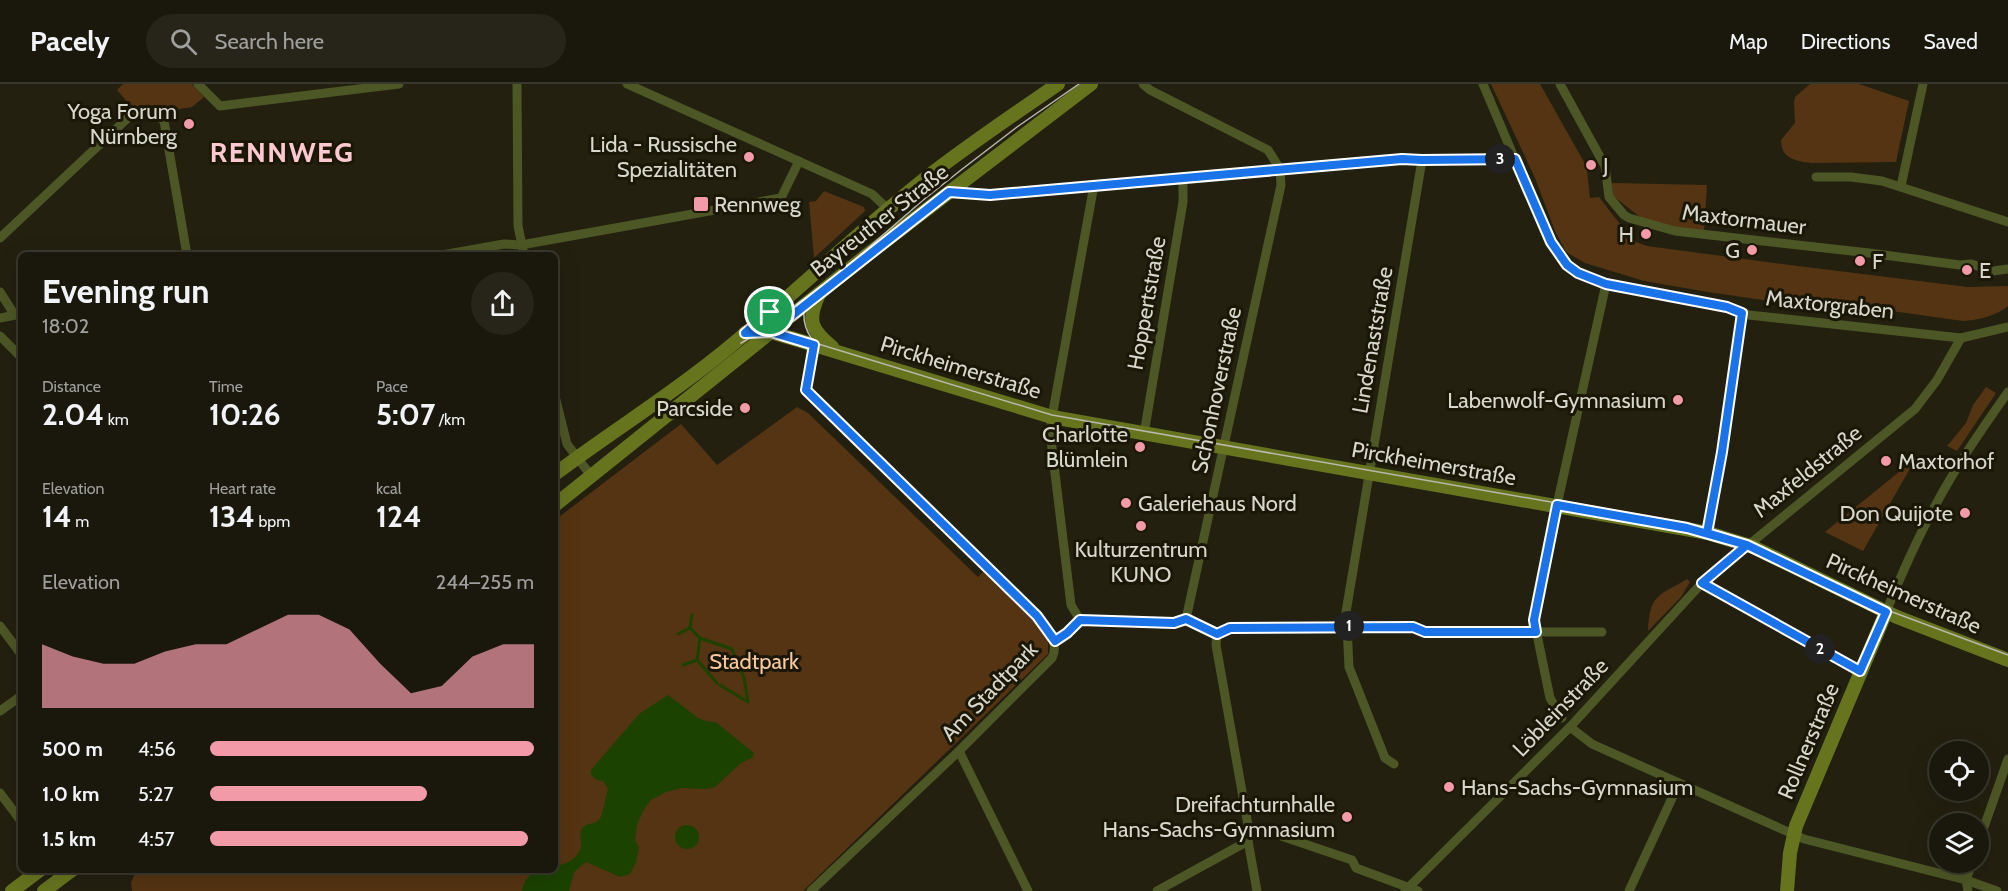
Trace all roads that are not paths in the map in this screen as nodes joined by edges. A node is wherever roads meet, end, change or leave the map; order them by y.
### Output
1 (198, 84) edge
2 (399, 84) edge
3 (517, 84) edge
4 (1058, 84) edge
5 (1091, 84) edge
6 (1143, 84) edge
7 (1483, 84) edge
8 (1560, 84) edge
9 (1923, 84) edge
10 (632, 85) edge
11 (1515, 159) junction
12 (1422, 160) junction
13 (799, 161) junction
14 (1280, 169) junction
15 (1816, 177) dead end
16 (1183, 178) junction
17 (1094, 185) junction
18 (1901, 186) junction
19 (949, 192) junction
20 (889, 210) junction
21 (2008, 222) edge
22 (0, 238) edge
23 (521, 245) junction
24 (186, 252) edge
25 (459, 252) edge
26 (523, 252) edge
27 (2008, 269) edge
28 (1606, 284) junction
29 (0, 292) edge
30 (820, 293) junction
31 (770, 312) junction
32 (1742, 313) junction
33 (17, 314) edge
34 (0, 318) edge
35 (2006, 325) edge
36 (771, 332) junction
37 (745, 333) junction
38 (0, 336) edge
39 (1961, 338) junction
40 (814, 345) junction
41 (838, 352) junction
42 (18, 354) edge
43 (2008, 392) edge
44 (1052, 417) junction
45 (558, 421) edge
46 (1144, 434) junction
47 (560, 438) edge
48 (1223, 448) junction
49 (576, 458) junction
50 (558, 472) edge
51 (1369, 474) junction
52 (592, 477) junction
53 (558, 503) edge
54 (1557, 505) junction
55 (1707, 533) junction
56 (1747, 545) junction
57 (1702, 583) junction
58 (1886, 612) junction
59 (1186, 619) junction
60 (1080, 620) junction
61 (0, 626) edge
62 (1347, 626) junction
63 (1536, 632) junction
64 (1602, 632) dead end
65 (1217, 634) junction
66 (1055, 641) junction
67 (18, 650) edge
68 (1639, 651) joint
69 (2008, 660) edge
70 (1860, 671) junction
71 (18, 698) edge
72 (0, 711) edge
73 (1562, 718) dead end
74 (1570, 727) junction
75 (959, 751) junction
76 (2008, 759) edge
77 (1395, 764) dead end
78 (1679, 783) junction
79 (0, 793) edge
80 (1989, 813) edge
81 (18, 817) edge
82 (1793, 835) junction
83 (1248, 836) junction
84 (36, 873) edge
85 (69, 873) edge
86 (1968, 873) edge
87 (1966, 880) junction
88 (52, 888) edge
89 (1410, 890) edge
90 (12, 891) edge
91 (811, 891) edge
92 (1028, 891) edge
93 (1157, 891) edge
94 (1257, 891) edge
95 (1629, 891) edge
96 (1786, 891) edge
97 (1968, 891) edge
98 (1997, 891) edge

1 - 2 street
3 - 23 street
4 - 20 main road, Bayreuther Straße
5 - 19 main road, Bayreuther Straße
6 - 14 street
7 - 11 street, Maxtorgraben
8 - 27 street, Maxtormauer
9 - 18 street
10 - 13 street
11 - 12 street
11 - 28 street, Maxtorgraben
12 - 14 street
12 - 51 street, Lindenaststraße
13 - 20 street
13 - 23 street
14 - 16 street
14 - 48 street, Schonhoverstraße
15 - 18 street
16 - 17 street
16 - 46 street, Hoppertstraße
17 - 19 street
17 - 44 street
18 - 21 street
19 - 30 main road, Bayreuther Straße
20 - 31 main road, Bayreuther Straße
22 - 24 street
23 - 25 street
23 - 26 street
28 - 32 street, Maxtorgraben
28 - 54 street
29 - 33 street
30 - 36 main road, Bayreuther Straße
30 - 41 main road, Pirckheimerstraße
31 - 36 main road
31 - 37 main road, Bayreuther Straße
32 - 39 street, Maxtorgraben
32 - 55 street
33 - 34 street
35 - 39 street, Maxtorgraben
36 - 37 main road, Pirckheimerstraße
36 - 40 main road, Pirckheimerstraße
36 - 52 main road, Bayreuther Straße
37 - 49 main road, Bayreuther Straße
38 - 42 street
39 - 56 street, Maxfeldstraße
40 - 41 main road, Pirckheimerstraße
40 - 66 street, Am Stadtpark
41 - 44 main road, Pirckheimerstraße
43 - 58 street, Rollnerstraße
44 - 46 main road, Pirckheimerstraße
44 - 60 street
45 - 47 street
46 - 48 main road, Pirckheimerstraße
47 - 49 street
48 - 51 main road, Pirckheimerstraße
48 - 59 street, Schonhoverstraße
49 - 50 main road, Bayreuther Straße
49 - 52 street
51 - 54 main road, Pirckheimerstraße
51 - 62 street, Lindenaststraße
52 - 53 main road, Bayreuther Straße
54 - 55 main road, Pirckheimerstraße
54 - 63 street
55 - 56 main road, Pirckheimerstraße
56 - 57 street, Maxfeldstraße
56 - 58 main road, Pirckheimerstraße
57 - 68 street, Maxfeldstraße
57 - 70 street
58 - 69 main road, Pirckheimerstraße
58 - 70 main road, Rollnerstraße
59 - 60 street
59 - 65 street
60 - 66 street
61 - 67 street
62 - 63 street
62 - 65 street
62 - 77 street, Lindenaststraße
63 - 64 street
63 - 73 street
65 - 83 street
66 - 75 street, Am Stadtpark
68 - 74 street, Löbleinstraße
70 - 82 main road, Rollnerstraße
71 - 72 street
74 - 78 street
74 - 89 street, Löbleinstraße
75 - 91 street, Am Stadtpark
75 - 92 street
76 - 80 street
78 - 82 street
78 - 95 street
79 - 81 street
82 - 87 street
82 - 96 main road, Rollnerstraße
83 - 89 street
83 - 93 street
83 - 94 street
84 - 90 main road
85 - 88 main road
86 - 87 street
87 - 97 street
87 - 98 street

